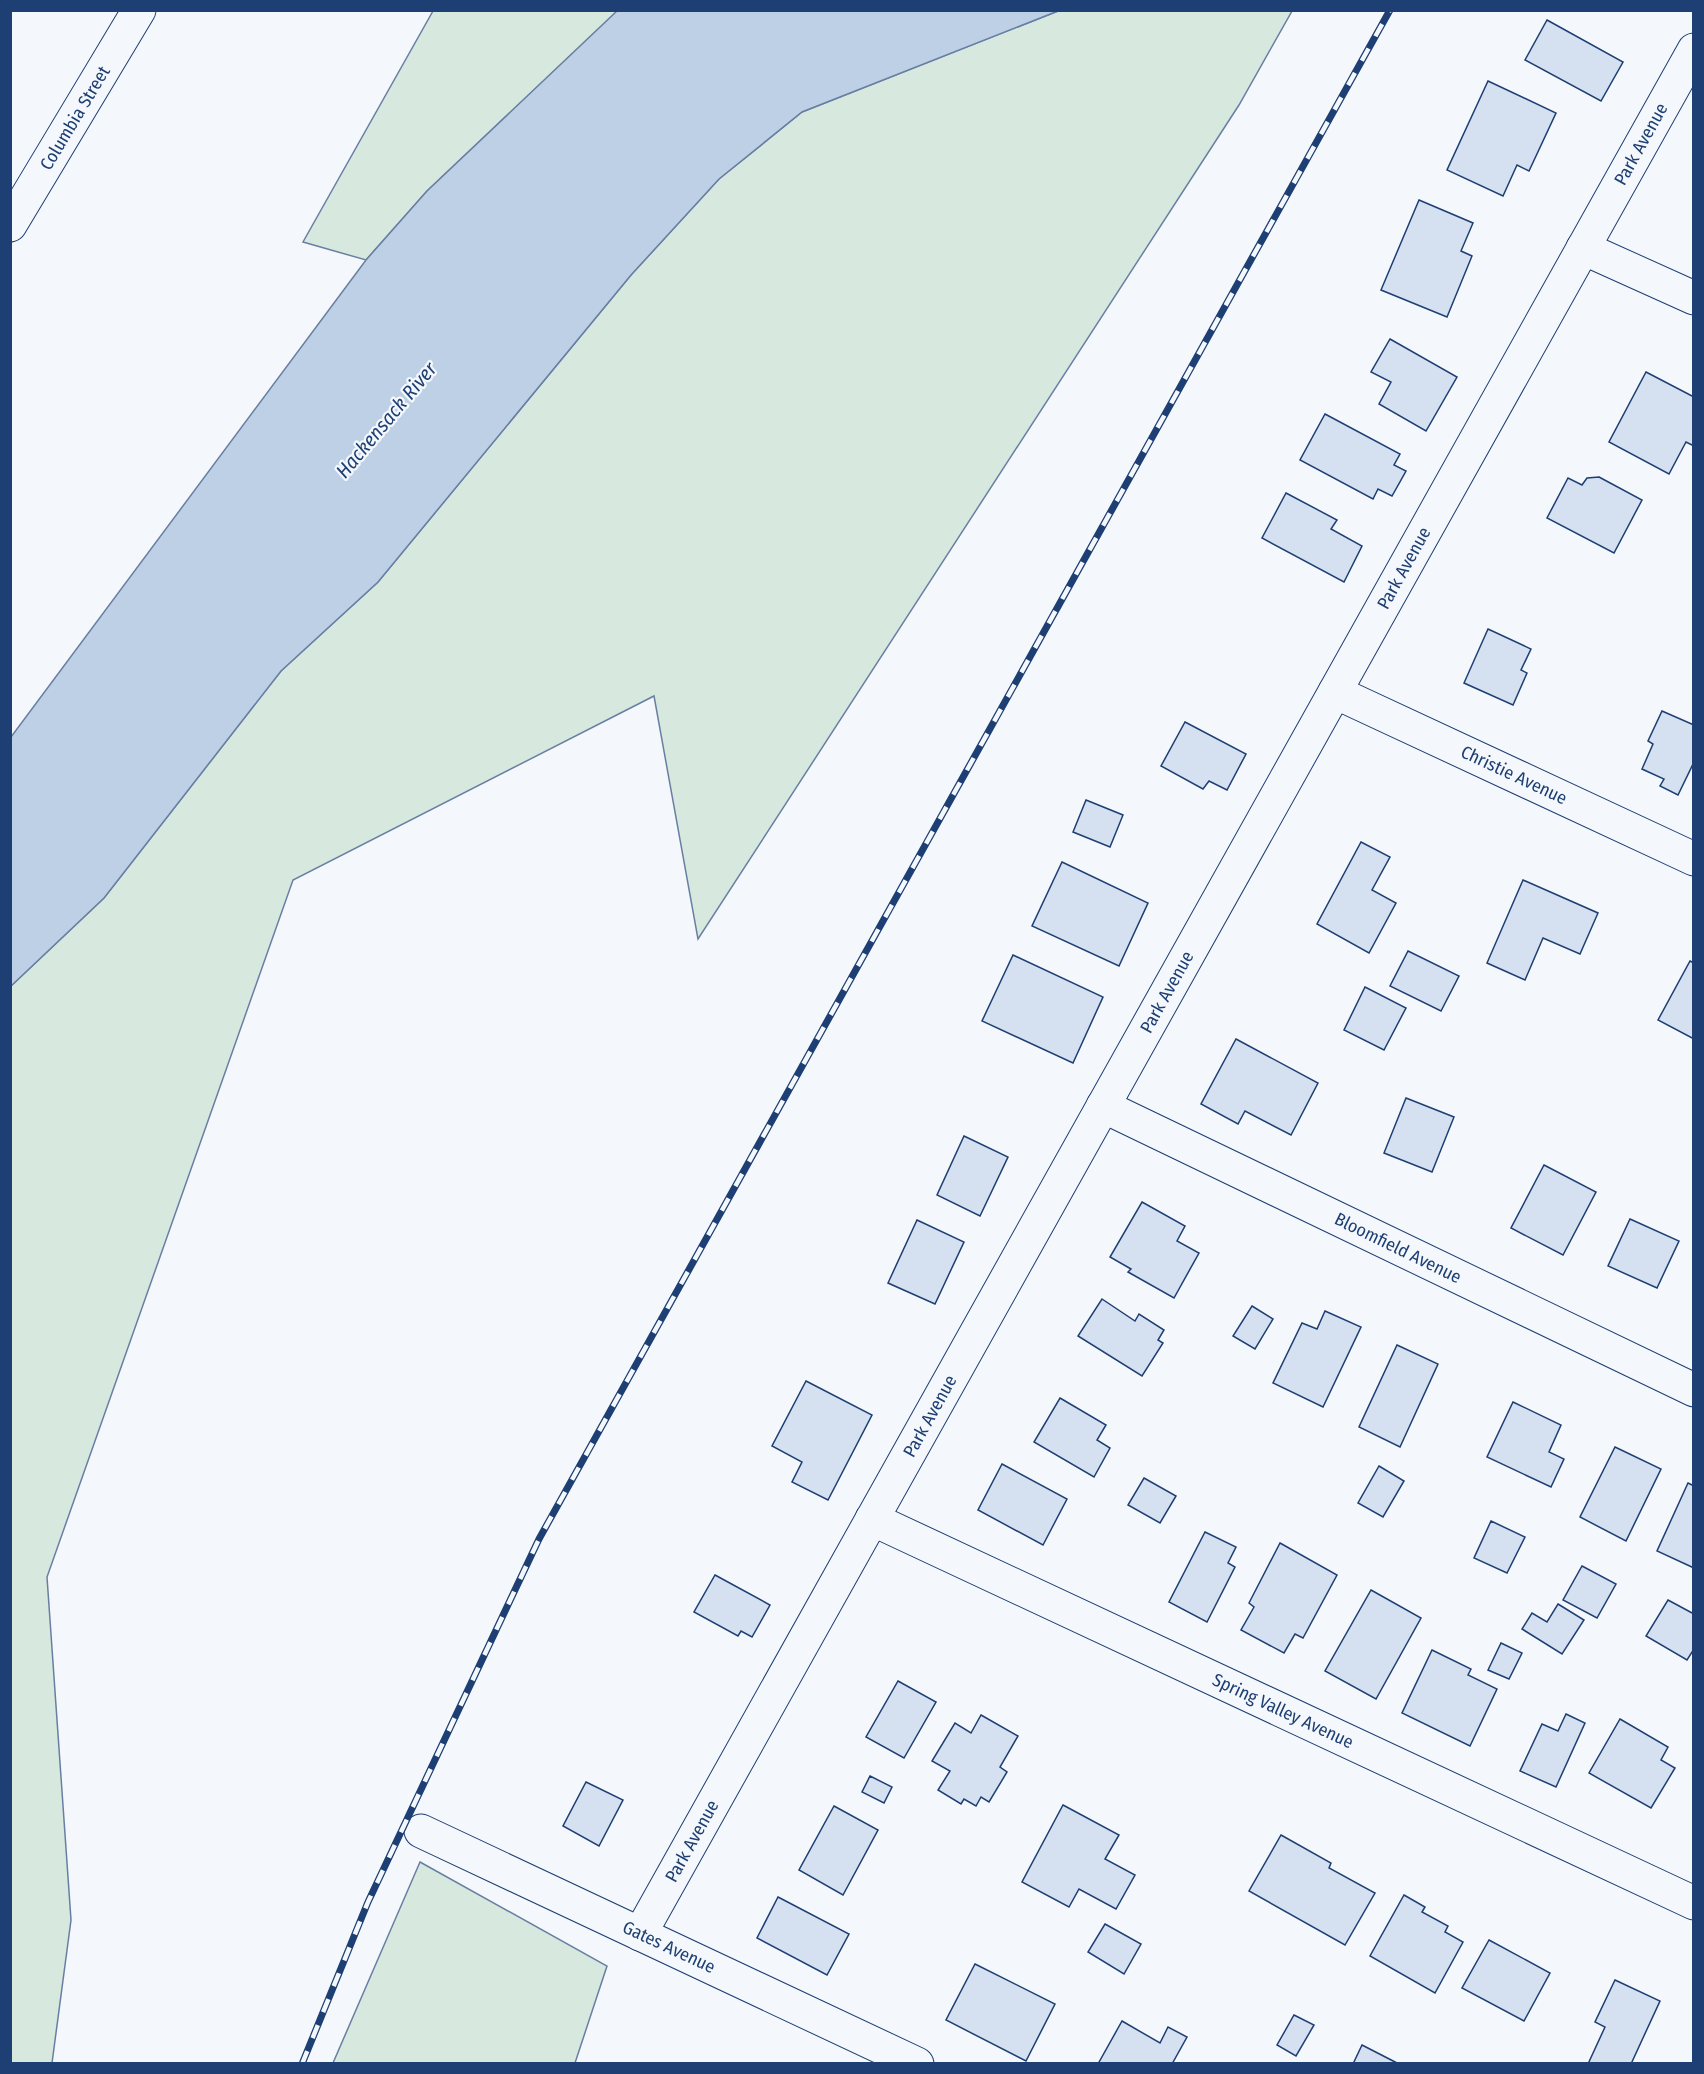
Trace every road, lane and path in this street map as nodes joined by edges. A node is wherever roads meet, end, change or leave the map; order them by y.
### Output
1 (139, 10) edge
2 (1694, 50) edge
3 (10, 225) edge
4 (1583, 248) junction
5 (1694, 298) edge
6 (1335, 692) junction
7 (1694, 859) edge
8 (1103, 1106) junction
9 (1694, 1390) edge
10 (872, 1519) junction
11 (421, 1831) dead end
12 (1694, 1903) edge
13 (640, 1934) junction
14 (917, 2064) edge

1 - 3 street, Columbia Street
2 - 4 street, Park Avenue
4 - 5 street
4 - 6 street, Park Avenue
6 - 7 street, Christie Avenue
6 - 8 street, Park Avenue
8 - 9 street, Bloomfield Avenue
8 - 10 street, Park Avenue
10 - 12 street, Spring Valley Avenue
10 - 13 street, Park Avenue
11 - 13 street, Gates Avenue
13 - 14 street, Gates Avenue

